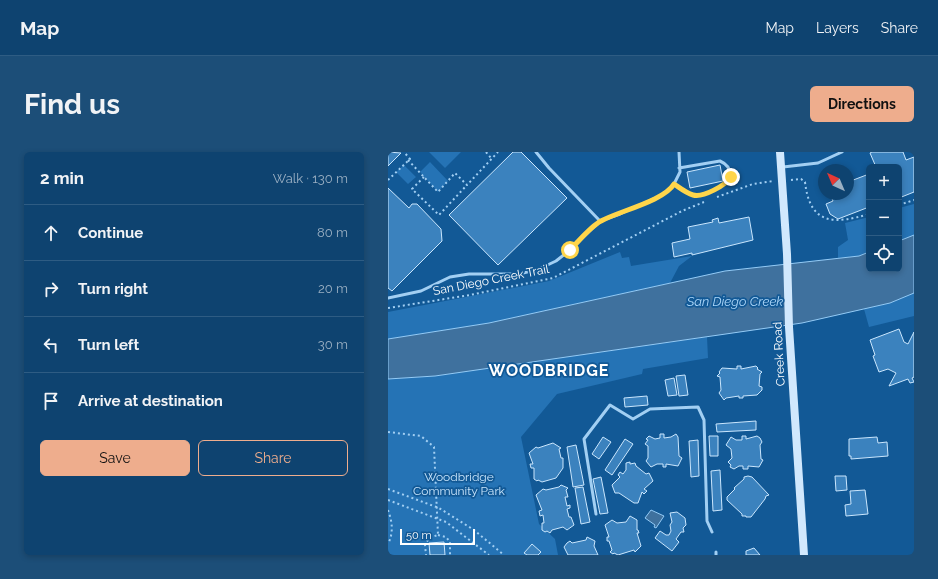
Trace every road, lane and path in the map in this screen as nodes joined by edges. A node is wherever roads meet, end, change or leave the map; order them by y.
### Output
1 (404, 152) edge
2 (486, 152) edge
3 (498, 152) edge
4 (536, 152) edge
5 (679, 152) edge
6 (780, 152) edge
7 (842, 152) edge
8 (492, 158) junction
9 (408, 160) junction
10 (781, 167) junction
11 (680, 168) junction
12 (424, 177) junction
13 (798, 179) dead end
14 (388, 180) edge
15 (769, 181) dead end
16 (674, 184) junction
17 (467, 186) junction
18 (712, 198) dead end
19 (914, 200) edge
20 (706, 201) dead end
21 (902, 204) edge
22 (866, 215) edge
23 (600, 221) junction
24 (388, 298) edge
25 (388, 308) edge
26 (388, 432) edge
27 (388, 489) edge
28 (388, 500) edge
29 (438, 508) junction
30 (388, 510) edge
31 (596, 514) dead end
32 (437, 518) junction
33 (712, 532) dead end
34 (438, 535) junction
35 (388, 544) edge
36 (426, 555) edge
37 (450, 555) edge
38 (490, 555) edge
39 (504, 555) edge
40 (804, 555) edge

1 - 9 path
2 - 8 path
3 - 8 path
4 - 23 lane
5 - 11 lane
6 - 10 street, Creek Road
7 - 10 lane
8 - 17 path
9 - 12 path
9 - 14 path
10 - 40 street, Creek Road
11 - 16 lane
11 - 16 lane
12 - 17 path
12 - 17 path
13 - 22 path
15 - 18 path
16 - 23 lane
19 - 21 path
20 - 25 path, San Diego Creek Trail
23 - 24 lane
26 - 29 path
27 - 29 path
28 - 32 path
29 - 32 path
29 - 39 path
30 - 35 path
31 - 33 lane
32 - 34 path
32 - 38 path
34 - 36 path
34 - 37 path

